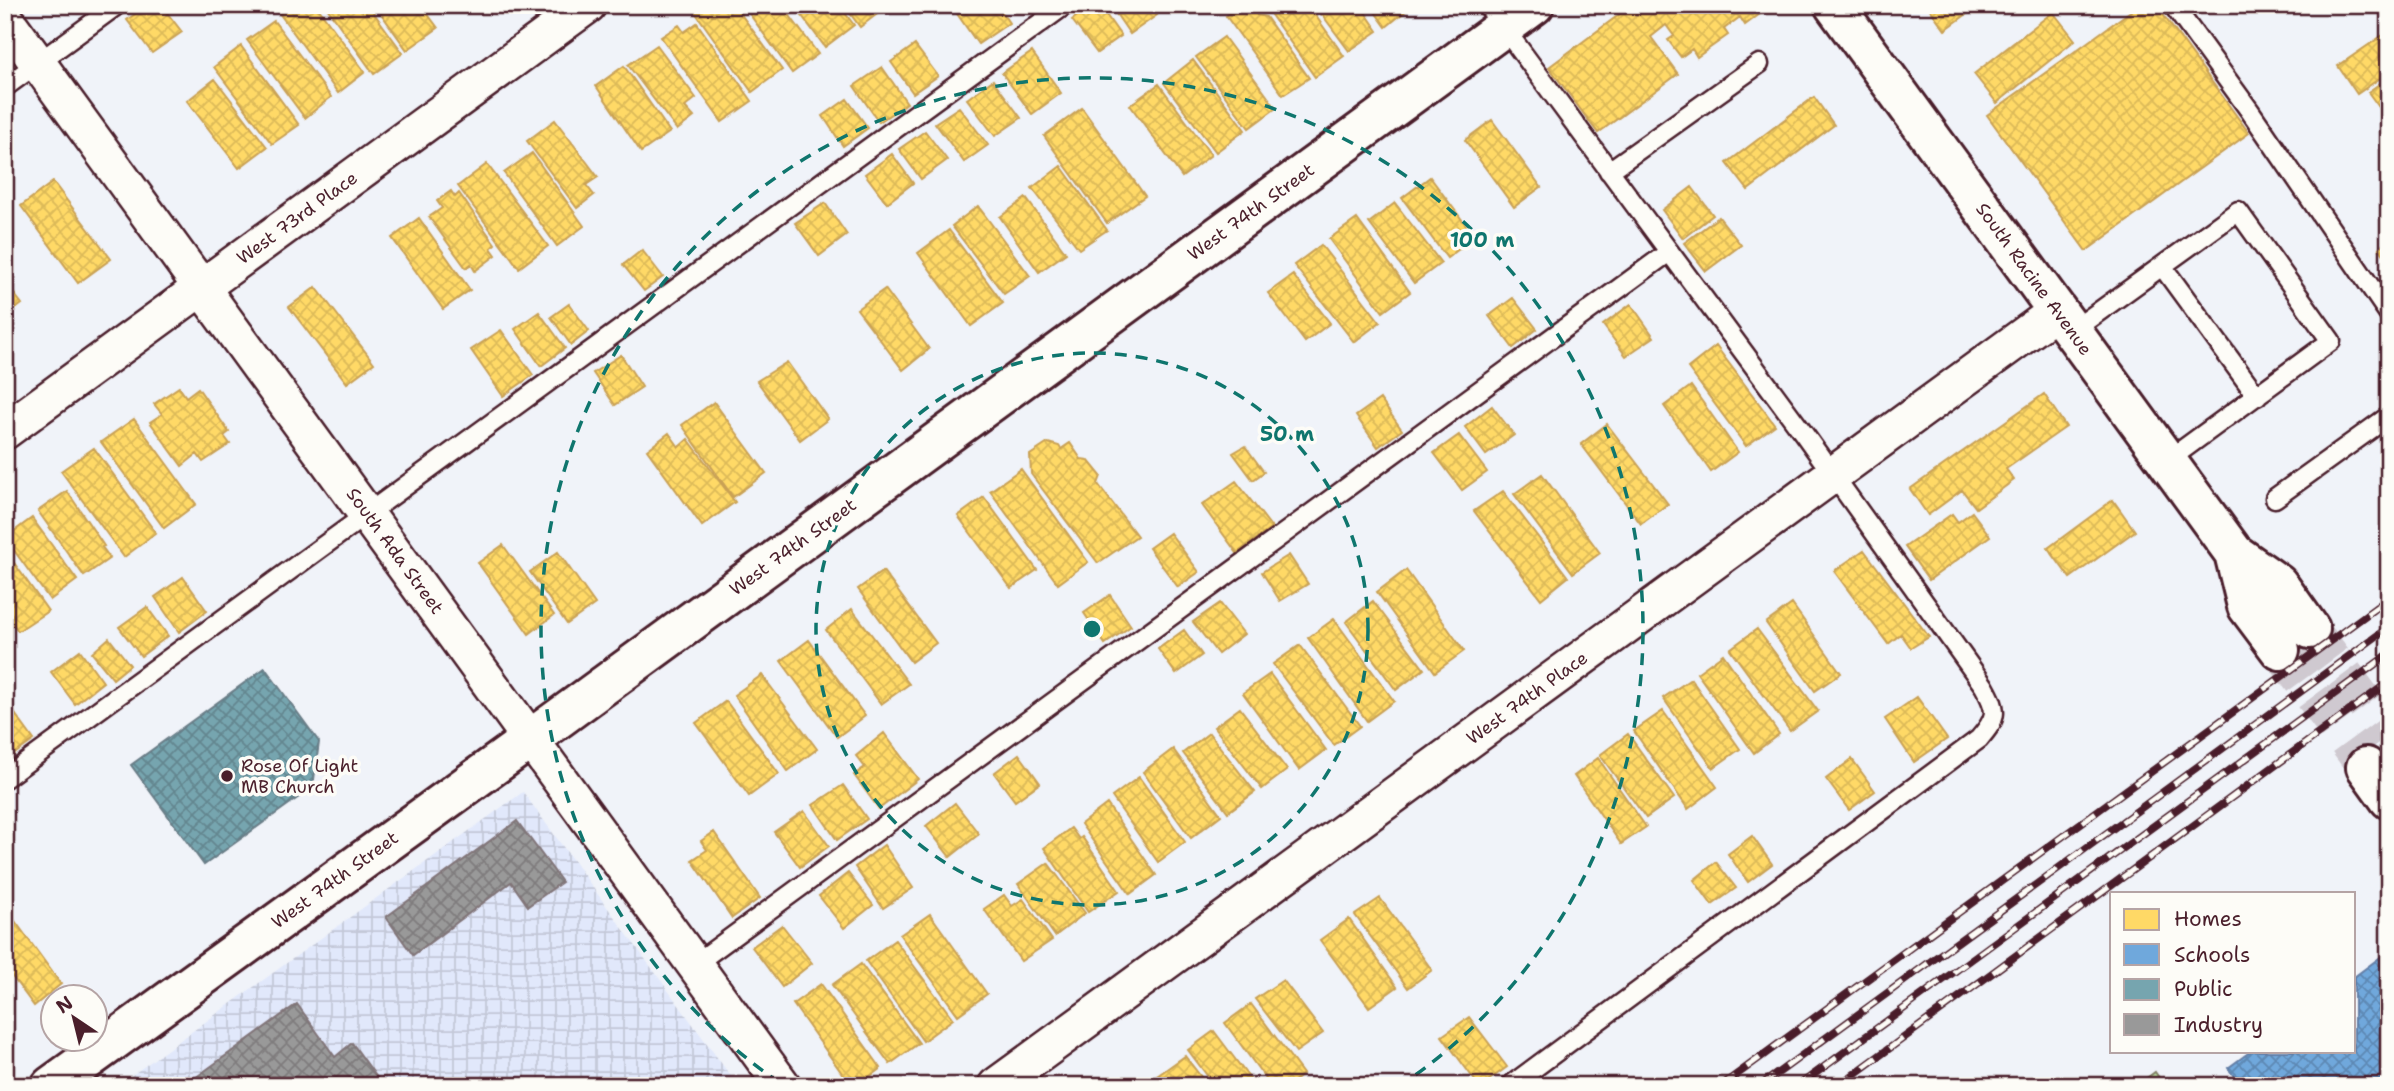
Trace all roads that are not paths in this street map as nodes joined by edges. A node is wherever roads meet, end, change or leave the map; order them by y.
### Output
1 (117, 5) edge
2 (588, 5) edge
3 (1065, 5) edge
4 (1534, 5) edge
5 (1834, 5) edge
6 (2173, 5) edge
7 (1495, 16) edge
8 (5, 18) edge
9 (38, 63) junction
10 (1759, 64) dead end
11 (5, 87) edge
12 (1609, 171) junction
13 (1669, 252) junction
14 (2162, 266) junction
15 (202, 287) junction
16 (2389, 314) edge
17 (2064, 321) junction
18 (2257, 396) junction
19 (2389, 416) edge
20 (5, 431) edge
21 (2167, 461) junction
22 (1833, 475) junction
23 (2275, 498) dead end
24 (367, 513) junction
25 (2234, 553) junction
26 (2311, 629) tunnel mouth
27 (2280, 650) tunnel mouth
28 (532, 738) junction
29 (2365, 767) tunnel mouth
30 (5, 778) edge
31 (2389, 799) edge
32 (695, 964) junction
33 (51, 1086) edge
34 (783, 1086) edge
35 (996, 1086) edge
36 (1510, 1086) edge

1 - 9 lane
2 - 15 street, West 73rd Place
3 - 24 lane
4 - 7 street, West 74th Street
5 - 17 street, South Racine Avenue
6 - 16 lane
7 - 12 lane
7 - 28 street, West 74th Street
8 - 9 street, South Ada Street
9 - 11 lane
9 - 15 street, South Ada Street
10 - 12 lane
12 - 13 lane
13 - 22 lane
13 - 32 lane
14 - 17 lane
14 - 18 lane
14 - 18 lane
15 - 20 street, West 73rd Place
15 - 24 street, South Ada Street
17 - 21 street, South Racine Avenue
17 - 22 street, West 74th Place
18 - 21 lane
19 - 23 lane
21 - 25 street, South Racine Avenue
22 - 35 street, West 74th Place
22 - 36 lane
24 - 28 street, South Ada Street
24 - 30 lane
25 - 26 street, South Racine Avenue
25 - 27 street, South Racine Avenue
28 - 32 street, South Ada Street
28 - 33 street, West 74th Street
29 - 31 street
32 - 34 street, South Ada Street

